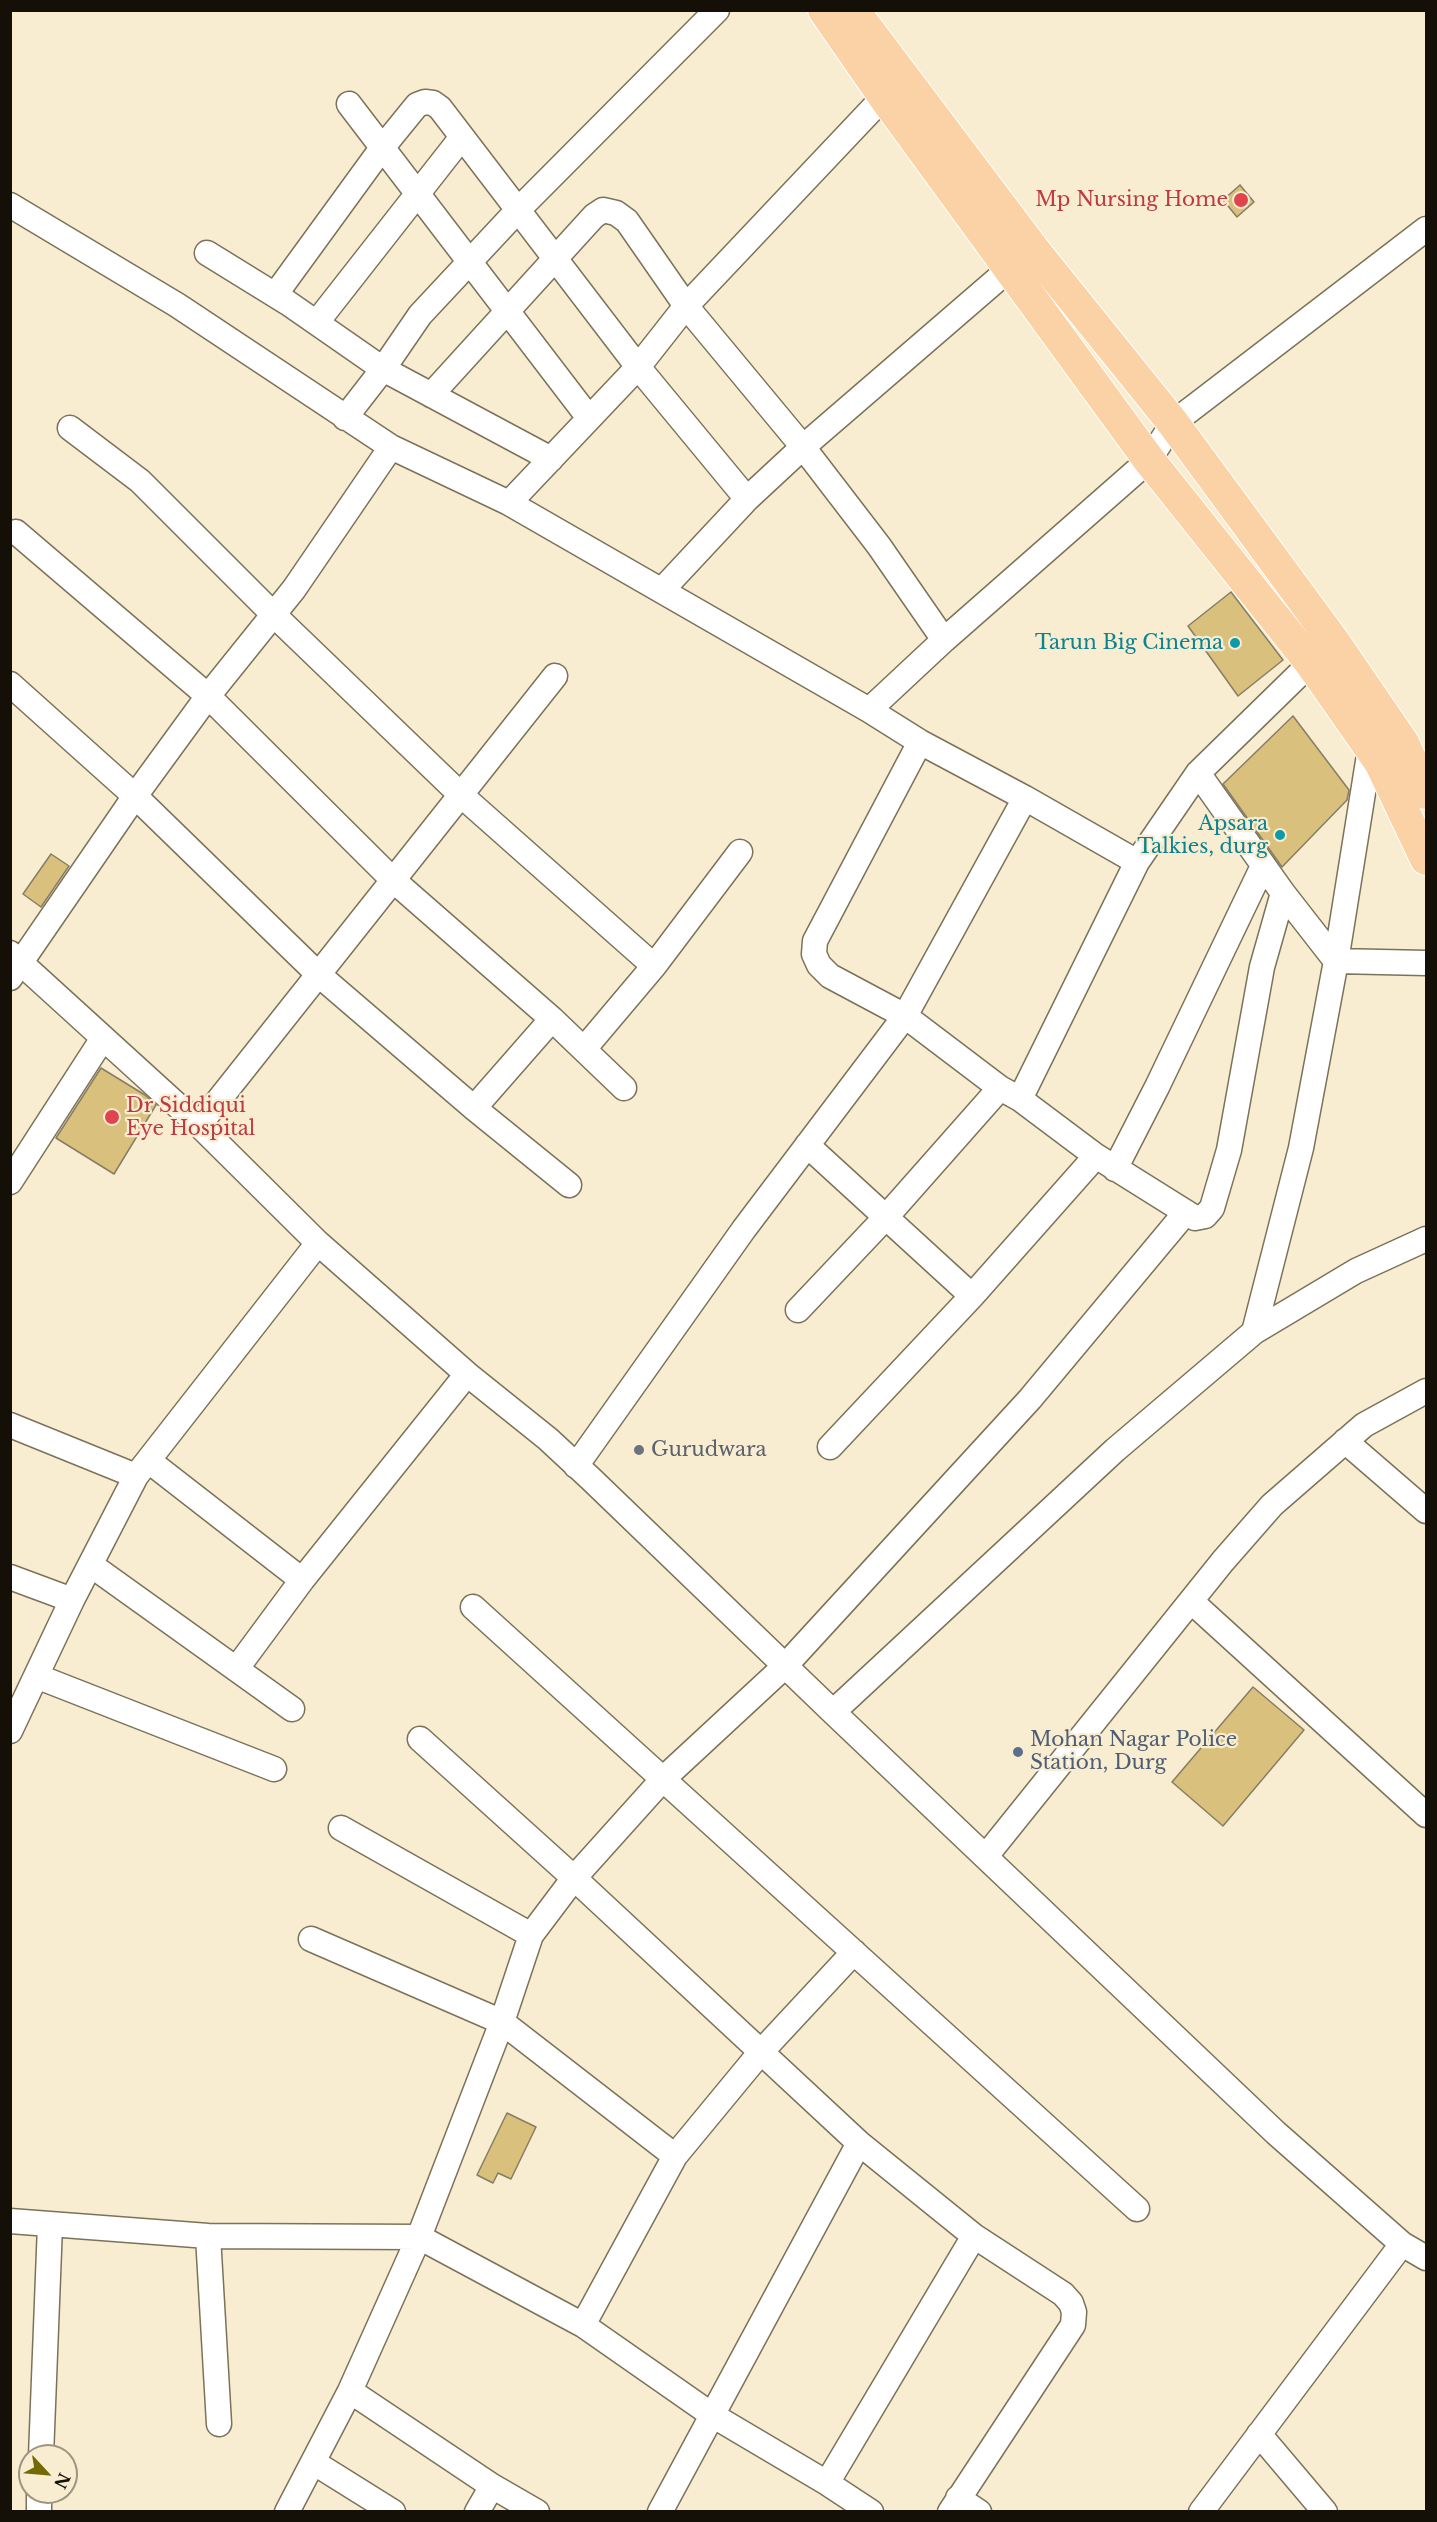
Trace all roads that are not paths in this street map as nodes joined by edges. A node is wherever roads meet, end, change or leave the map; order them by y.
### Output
1 (717, 10) edge
2 (824, 10) edge
3 (853, 10) edge
4 (894, 87) junction
5 (349, 104) dead end
6 (462, 136) junction
7 (382, 148) junction
8 (418, 193) junction
9 (10, 205) edge
10 (518, 210) junction
11 (1426, 229) edge
12 (207, 253) dead end
13 (555, 259) junction
14 (1022, 259) junction
15 (469, 262) junction
16 (275, 295) junction
17 (686, 306) junction
18 (508, 311) junction
19 (317, 322) junction
20 (638, 367) junction
21 (383, 369) junction
22 (431, 395) junction
23 (345, 418) junction
24 (589, 418) junction
25 (1173, 423) junction
26 (70, 428) dead end
27 (391, 447) junction
28 (803, 447) junction
29 (551, 459) junction
30 (1149, 460) junction
31 (747, 499) junction
32 (509, 503) junction
33 (16, 532) dead end
34 (662, 590) junction
35 (273, 614) junction
36 (944, 640) junction
37 (1334, 642) junction
38 (1310, 662) junction
39 (555, 676) dead end
40 (10, 684) edge
41 (208, 696) junction
42 (869, 710) junction
43 (920, 742) junction
44 (1370, 749) junction
45 (1198, 774) junction
46 (1423, 777) edge
47 (461, 795) junction
48 (135, 796) junction
49 (1025, 798) junction
50 (740, 852) dead end
51 (1426, 860) edge
52 (1137, 862) junction
53 (1263, 866) junction
54 (393, 880) junction
55 (1283, 893) junction
56 (1336, 961) junction
57 (1426, 963) edge
58 (14, 965) edge
59 (654, 966) junction
60 (319, 975) junction
61 (905, 1016) junction
62 (552, 1019) junction
63 (103, 1038) junction
64 (584, 1049) junction
65 (624, 1088) dead end
66 (1010, 1094) junction
67 (474, 1108) junction
68 (199, 1125) junction
69 (807, 1145) junction
70 (1105, 1162) junction
71 (10, 1182) edge
72 (569, 1185) dead end
73 (1186, 1212) junction
74 (886, 1217) junction
75 (1426, 1239) edge
76 (318, 1243) junction
77 (972, 1296) junction
78 (798, 1310) dead end
79 (1254, 1332) junction
80 (467, 1374) junction
81 (1426, 1390) edge
82 (10, 1425) edge
83 (1345, 1441) junction
84 (830, 1447) dead end
85 (576, 1466) junction
86 (143, 1468) junction
87 (1426, 1510) edge
88 (90, 1565) junction
89 (10, 1577) edge
90 (302, 1580) junction
91 (72, 1600) junction
92 (1192, 1602) junction
93 (473, 1606) dead end
94 (785, 1666) junction
95 (237, 1668) junction
96 (36, 1676) junction
97 (292, 1709) dead end
98 (833, 1712) junction
99 (10, 1731) edge
100 (420, 1739) dead end
101 (274, 1768) dead end
102 (663, 1779) junction
103 (1426, 1815) edge
104 (341, 1828) dead end
105 (986, 1856) junction
106 (574, 1878) junction
107 (531, 1935) junction
108 (311, 1939) dead end
109 (854, 1952) junction
110 (502, 2022) junction
111 (760, 2052) junction
112 (859, 2143) junction
113 (675, 2156) junction
114 (1137, 2209) dead end
115 (10, 2221) edge
116 (50, 2225) junction
117 (208, 2236) junction
118 (974, 2236) junction
119 (419, 2237) junction
120 (1402, 2244) junction
121 (1426, 2258) edge
122 (584, 2325) junction
123 (350, 2391) junction
124 (712, 2415) junction
125 (219, 2424) dead end
126 (1259, 2434) junction
127 (41, 2444) edge
128 (314, 2462) junction
129 (827, 2482) junction
130 (492, 2486) junction
131 (954, 2505) edge
132 (287, 2511) edge
133 (393, 2511) edge
134 (477, 2511) edge
135 (537, 2511) edge
136 (660, 2511) edge
137 (871, 2511) edge
138 (979, 2511) edge
139 (1201, 2511) edge
140 (1325, 2511) edge

1 - 10 street
2 - 4 main road
3 - 4 main road
4 - 14 main road
4 - 17 street
5 - 7 street
6 - 7 street
6 - 8 street
6 - 10 street
7 - 8 street
7 - 16 street
8 - 15 street
8 - 19 street
9 - 23 street
10 - 13 street
10 - 15 street
11 - 25 street
12 - 16 street
13 - 17 street
13 - 18 street
13 - 20 street
14 - 25 main road
14 - 28 street
14 - 30 main road
15 - 18 street
15 - 21 street
16 - 19 street
17 - 20 street
17 - 28 street
18 - 22 street
18 - 24 street
19 - 21 street
20 - 24 street
20 - 31 street
21 - 22 street
21 - 23 street
22 - 29 street
23 - 27 street
24 - 29 street
25 - 30 street
25 - 37 main road
26 - 35 street
27 - 32 street
27 - 35 street
28 - 31 street
28 - 36 street
29 - 32 street
30 - 36 street
30 - 38 main road
31 - 34 street
32 - 34 street
33 - 41 street
34 - 42 street
35 - 41 street
35 - 47 street
36 - 42 street
37 - 38 street
37 - 46 main road
38 - 44 main road
38 - 45 street
39 - 47 street
40 - 48 street
41 - 48 street
41 - 54 street
42 - 43 street
43 - 49 street
43 - 61 street
44 - 51 main road
44 - 56 street
45 - 52 street
45 - 53 street
47 - 54 street
47 - 59 street
48 - 58 street
48 - 60 street
49 - 52 street
49 - 61 street
50 - 59 street
52 - 66 street
53 - 55 street
53 - 70 street
54 - 60 street
54 - 62 street
55 - 56 street
55 - 73 street
56 - 57 street
56 - 79 street
58 - 63 street
59 - 64 street
60 - 67 street
60 - 68 street
61 - 66 street
61 - 69 street
62 - 64 street
62 - 67 street
63 - 68 street
63 - 71 street
64 - 65 street
66 - 70 street
66 - 74 street
67 - 72 street
68 - 76 street
69 - 74 street
69 - 85 street
70 - 73 street
70 - 77 street
73 - 94 street
74 - 77 street
74 - 78 street
75 - 79 street
76 - 80 street
76 - 86 street
77 - 84 street
79 - 98 street
80 - 85 street
80 - 90 street
81 - 83 street
82 - 86 street
83 - 87 street
83 - 92 street
85 - 94 street
86 - 88 street
86 - 90 street
88 - 91 street
88 - 95 street
89 - 91 street
90 - 95 street
91 - 96 street
92 - 103 street
92 - 105 street
93 - 102 street
94 - 98 street
94 - 102 street
95 - 97 street
96 - 99 street
96 - 101 street
98 - 105 street
100 - 106 street
102 - 106 street
102 - 109 street
104 - 107 street
105 - 120 street
106 - 107 street
106 - 111 street
107 - 110 street
108 - 110 street
109 - 111 street
109 - 114 street
110 - 113 street
110 - 119 street
111 - 112 street
111 - 113 street
112 - 118 street
112 - 124 street
113 - 122 street
115 - 116 street
116 - 117 street
116 - 127 street
117 - 119 street
117 - 125 street
118 - 129 street
118 - 131 street
119 - 122 street
119 - 123 street
120 - 121 street
120 - 126 street
122 - 124 street
123 - 128 street
123 - 130 street
124 - 129 street
124 - 136 street
126 - 139 street
126 - 140 street
128 - 132 street
128 - 133 street
129 - 137 street
130 - 134 street
130 - 135 street
131 - 138 street

